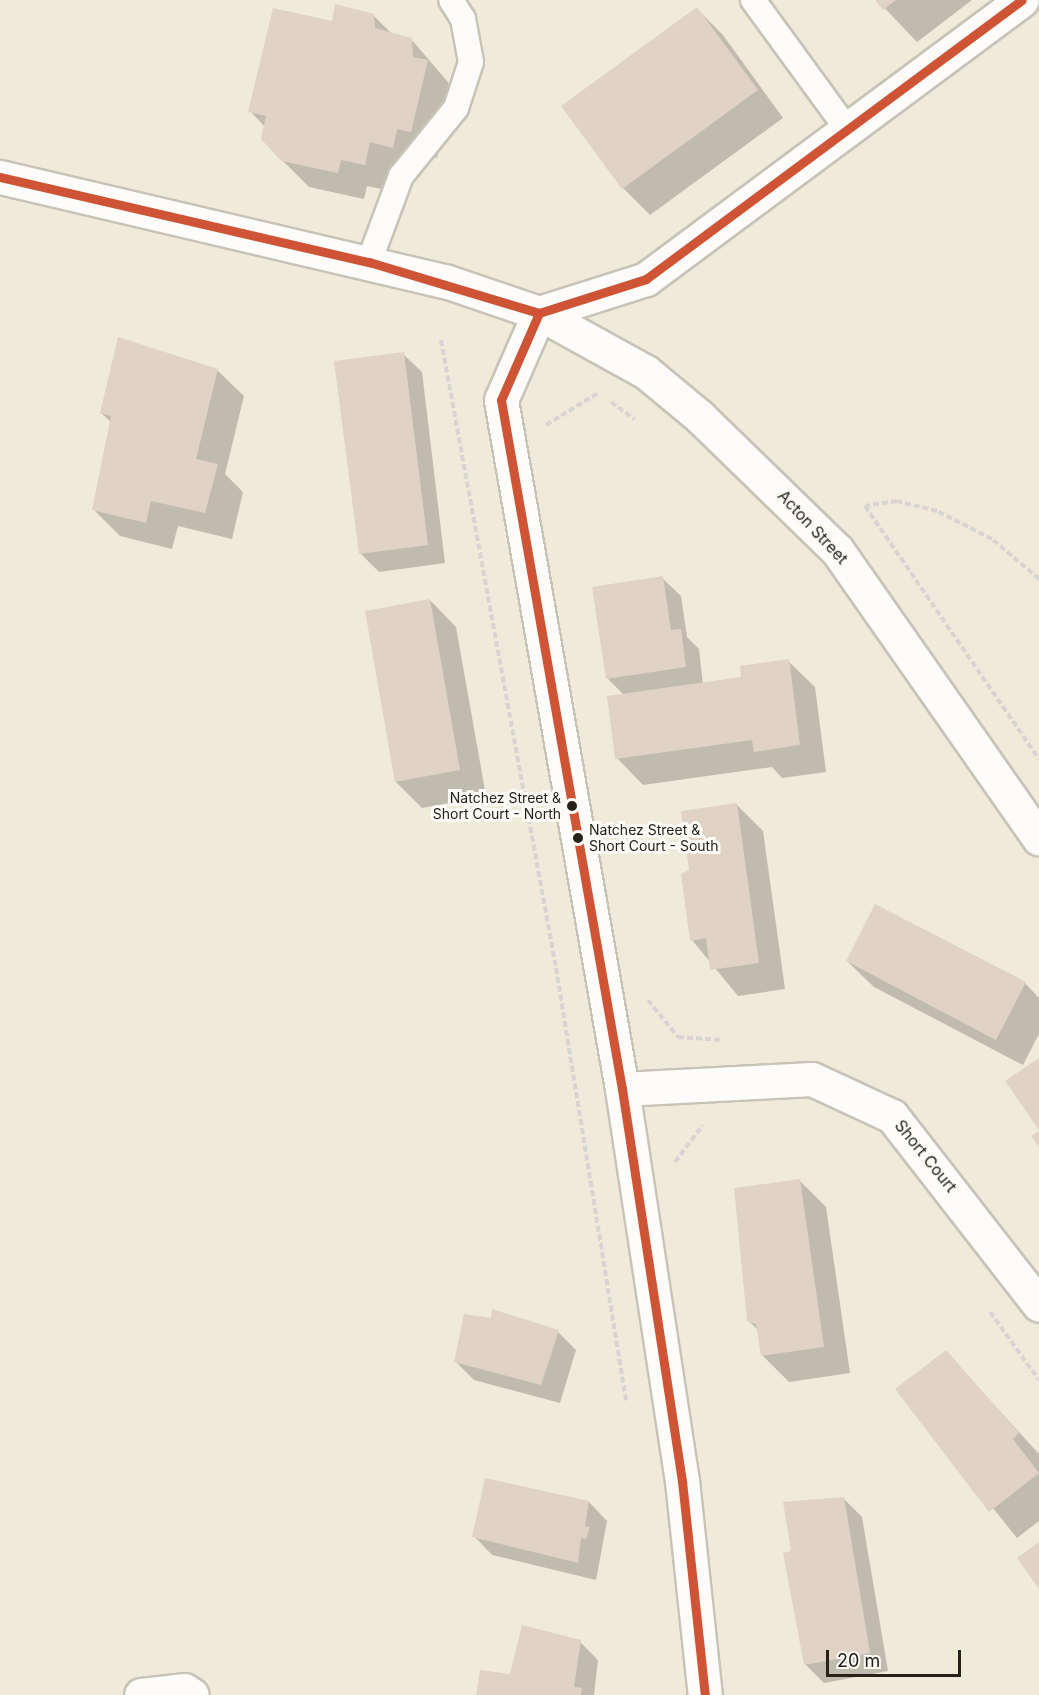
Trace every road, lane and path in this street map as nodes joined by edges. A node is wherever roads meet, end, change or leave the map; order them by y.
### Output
1 (451, 0) edge
2 (753, 0) edge
3 (1022, 0) edge
4 (847, 129) junction
5 (0, 177) edge
6 (369, 262) junction
7 (539, 313) junction
8 (441, 340) dead end
9 (643, 425) dead end
10 (546, 437) dead end
11 (1039, 579) edge
12 (1039, 759) edge
13 (1039, 838) edge
14 (640, 989) dead end
15 (733, 1041) dead end
16 (622, 1089) junction
17 (716, 1121) dead end
18 (671, 1168) dead end
19 (982, 1302) dead end
20 (1039, 1305) edge
21 (1039, 1380) edge
22 (627, 1410) dead end
23 (141, 1695) edge
24 (192, 1695) edge
25 (705, 1695) edge

1 - 6 lane
2 - 4 lane
3 - 4 street
4 - 7 street
5 - 6 street, Acton Street
6 - 7 street, Acton Street
7 - 13 street, Acton Street
7 - 16 street
8 - 22 path
9 - 10 path
11 - 12 path
14 - 15 path
16 - 20 street, Short Court
16 - 25 street
17 - 18 path
19 - 21 path
23 - 24 street

